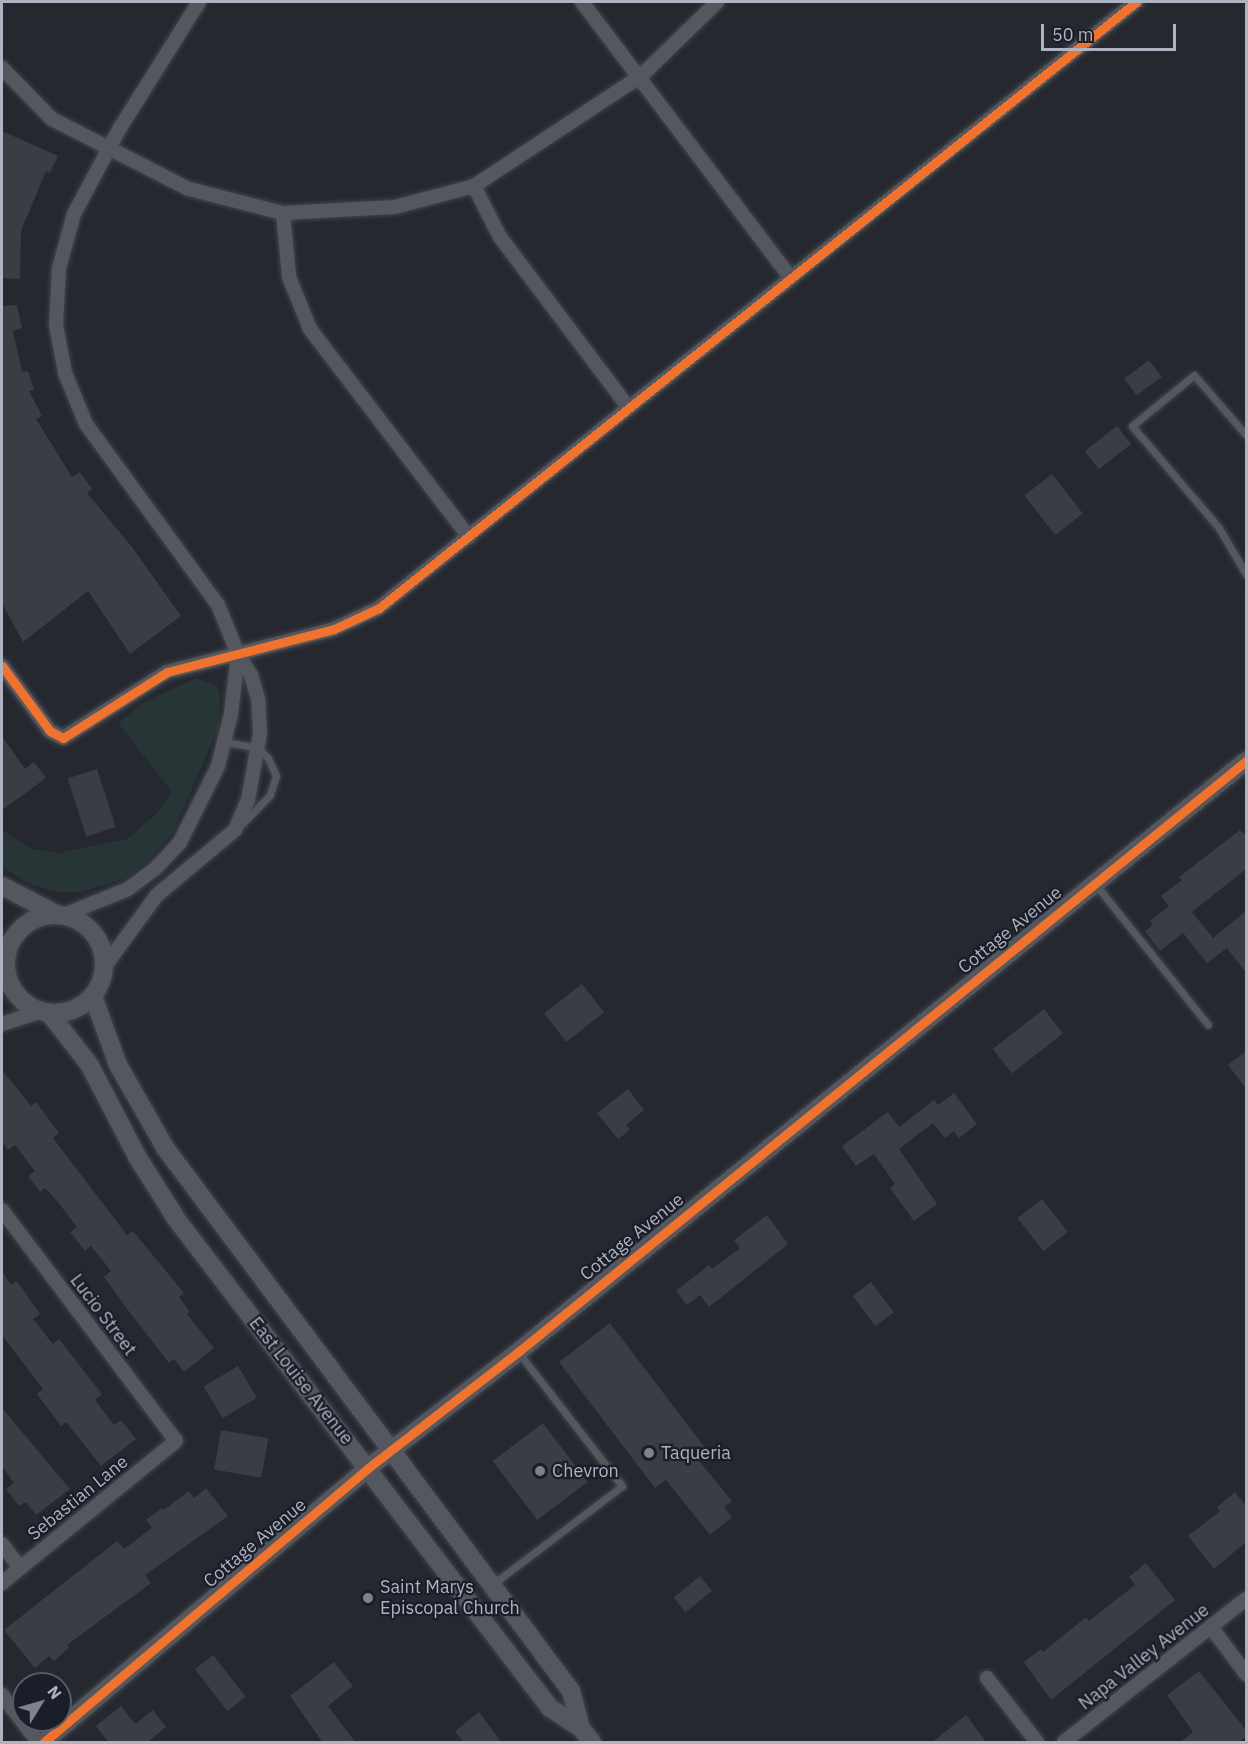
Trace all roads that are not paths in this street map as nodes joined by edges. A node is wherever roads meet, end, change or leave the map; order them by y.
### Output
1 (199, 2) edge
2 (582, 2) edge
3 (717, 2) edge
4 (1136, 2) edge
5 (2, 68) edge
6 (641, 76) junction
7 (109, 150) junction
8 (474, 186) junction
9 (283, 213) junction
10 (791, 278) junction
11 (629, 408) junction
12 (1246, 435) edge
13 (469, 537) junction
14 (1246, 574) edge
15 (238, 654) junction
16 (2, 666) edge
17 (225, 742) junction
18 (258, 748) junction
19 (1246, 761) edge
20 (235, 830) junction
21 (1095, 883) junction
22 (2, 886) edge
23 (60, 915) junction
24 (4, 963) edge
25 (105, 966) junction
26 (93, 996) junction
27 (45, 1012) junction
28 (2, 1024) edge
29 (1208, 1025) dead end
30 (2, 1210) edge
31 (518, 1352) junction
32 (176, 1441) joint
33 (391, 1450) junction
34 (368, 1468) junction
35 (2, 1544) edge
36 (20, 1568) junction
37 (2, 1583) edge
38 (491, 1586) junction
39 (1246, 1599) edge
40 (1211, 1627) junction
41 (1246, 1674) edge
42 (987, 1678) dead end
43 (2, 1695) edge
44 (587, 1735) edge
45 (38, 1743) edge
46 (44, 1743) edge
47 (1037, 1743) edge
48 (1064, 1743) edge

1 - 7 street
2 - 6 street
3 - 6 street
4 - 10 street
5 - 7 street
6 - 8 street
6 - 10 street
7 - 9 street
7 - 15 street
8 - 9 street
8 - 11 street
9 - 13 street
10 - 11 street
11 - 13 street
12 - 14 lane
13 - 15 street
15 - 16 street
15 - 17 street
15 - 18 street
17 - 18 lane
17 - 23 street
18 - 20 street
18 - 20 lane
19 - 21 street, Cottage Avenue
20 - 25 street
21 - 29 lane
21 - 31 street, Cottage Avenue
22 - 23 street
23 - 24 street, East Louise Avenue
23 - 25 street
24 - 27 street, East Louise Avenue
25 - 26 street
26 - 27 street
26 - 33 street, East Louise Avenue
27 - 28 street
27 - 34 street, East Louise Avenue
30 - 32 street, Lucio Street
31 - 33 street, Cottage Avenue
31 - 38 lane
32 - 36 street, Sebastian Lane
33 - 34 street, Cottage Avenue
33 - 38 street, East Louise Avenue
34 - 44 street, East Louise Avenue
34 - 46 street, Cottage Avenue
35 - 36 street
36 - 37 street, Sebastian Lane
38 - 44 street, East Louise Avenue
39 - 40 street, Napa Valley Avenue
40 - 41 street
40 - 48 street, Napa Valley Avenue
42 - 47 street
43 - 45 street

